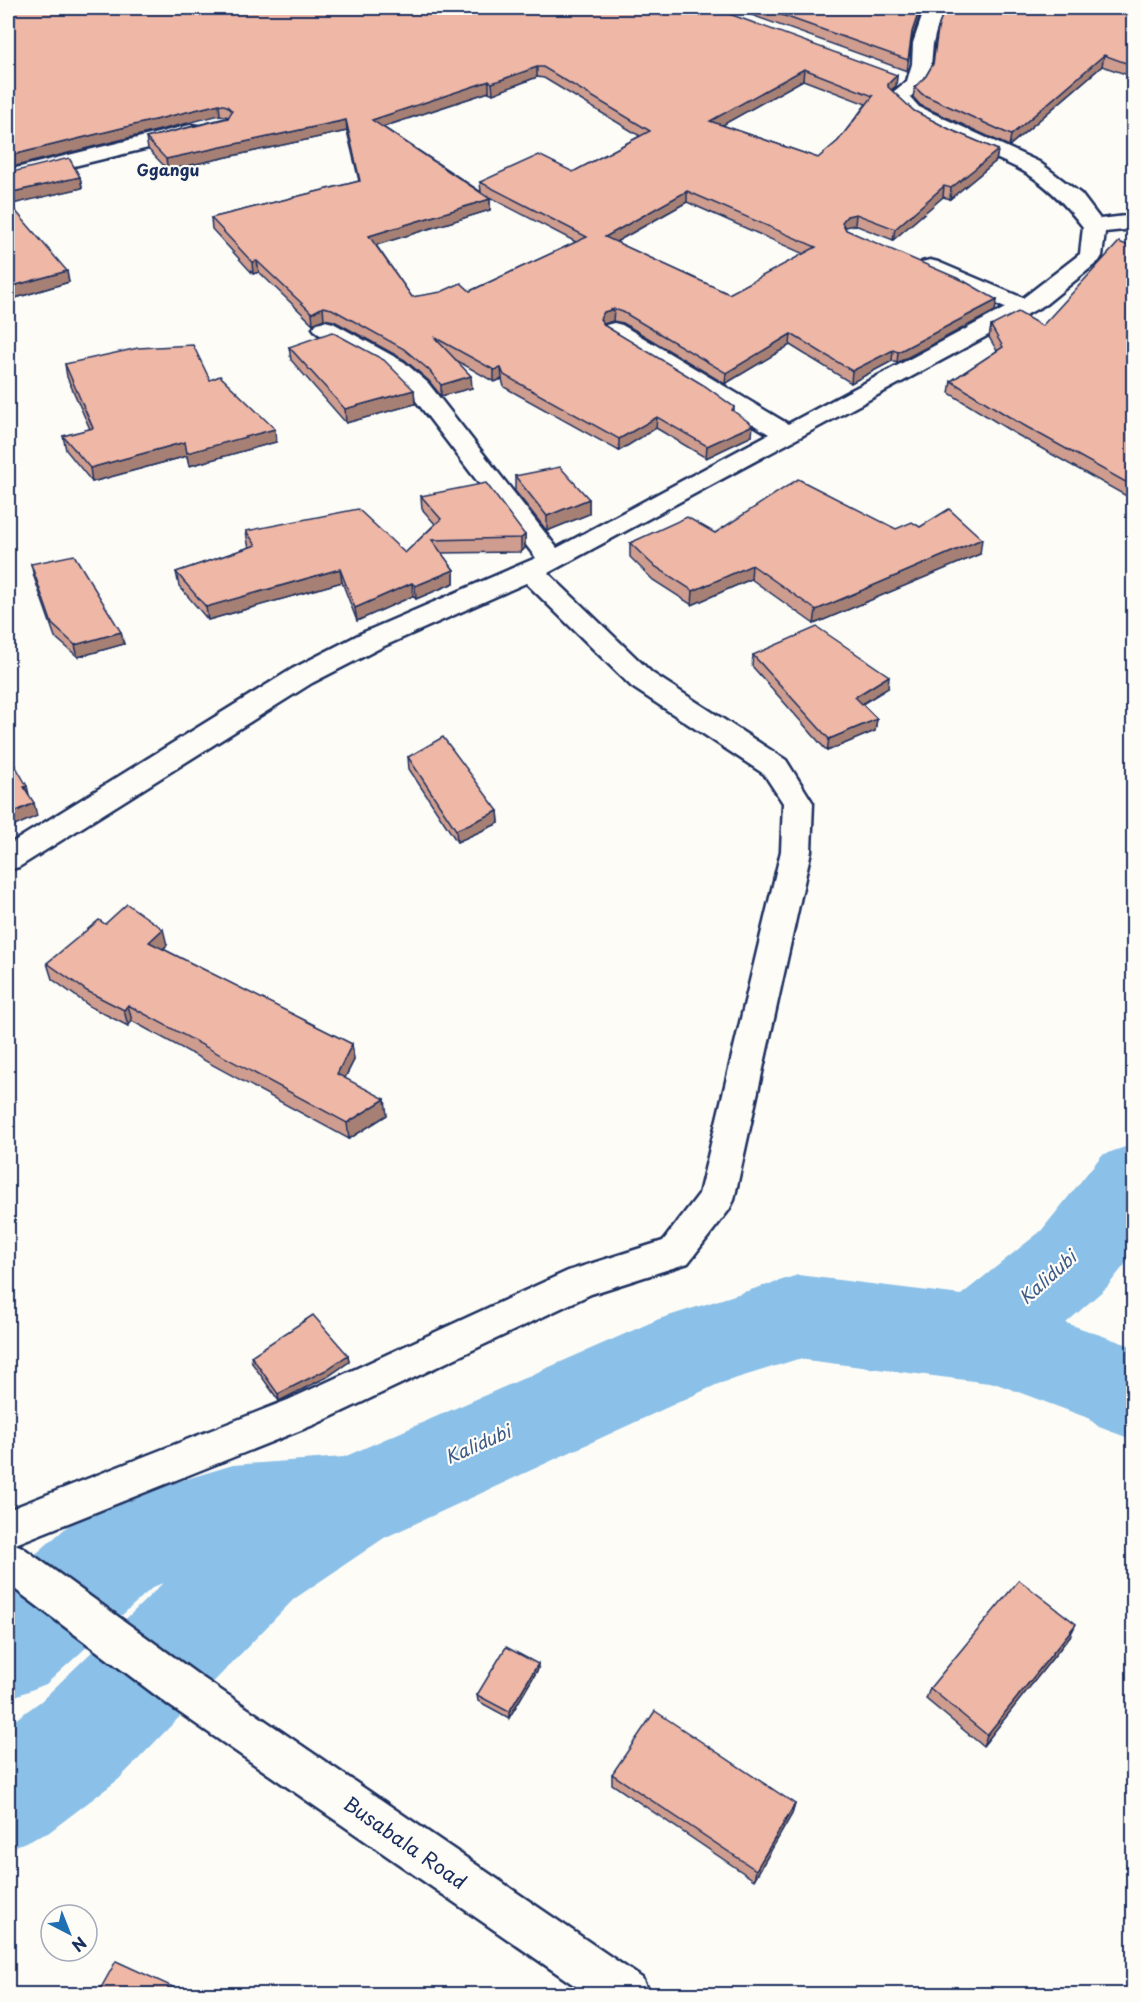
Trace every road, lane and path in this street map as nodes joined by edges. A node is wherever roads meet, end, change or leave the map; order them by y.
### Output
1 (934, 8) edge
2 (209, 126) edge
3 (8, 176) edge
4 (1134, 222) edge
5 (1094, 227) junction
6 (907, 257) edge
7 (1024, 307) junction
8 (325, 328) dead end
9 (614, 330) edge
10 (788, 435) junction
11 (541, 566) junction
12 (8, 859) edge
13 (8, 1550) edge
14 (626, 1995) edge

1 - 5 street
2 - 3 street
4 - 5 street
5 - 7 street
6 - 7 street
7 - 10 street
8 - 11 street
9 - 10 street
10 - 11 street
11 - 12 street
11 - 13 street
13 - 14 street, Busabala Road

